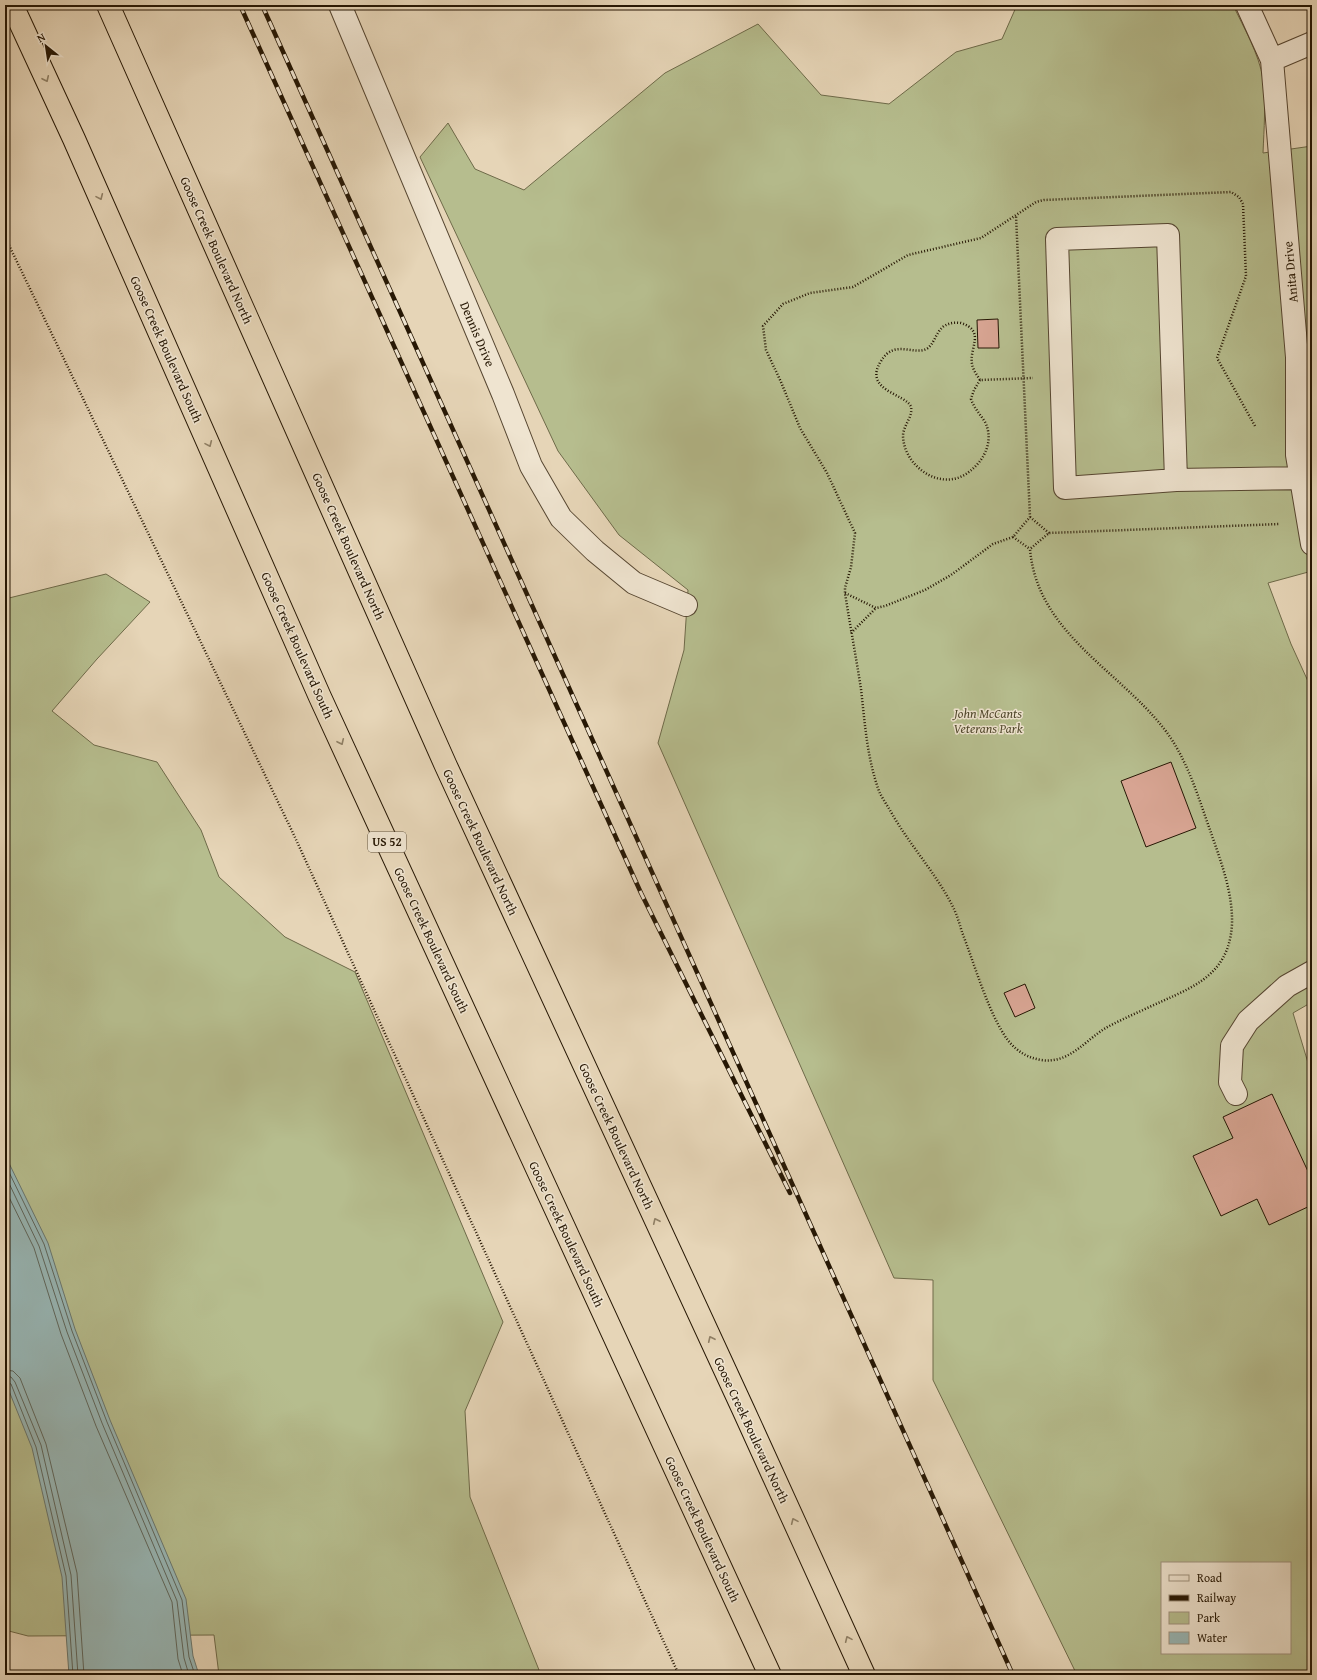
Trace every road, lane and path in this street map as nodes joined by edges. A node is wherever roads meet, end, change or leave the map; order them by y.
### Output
1 (12, 5) edge
2 (108, 5) edge
3 (340, 5) edge
4 (1247, 5) edge
5 (1312, 43) edge
6 (1272, 60) junction
7 (1016, 215) junction
8 (5, 237) edge
9 (1062, 377) junction
10 (1023, 379) junction
11 (980, 380) junction
12 (1255, 426) dead end
13 (1306, 478) edge
14 (1176, 480) junction
15 (1030, 517) junction
16 (1308, 522) junction
17 (1049, 533) junction
18 (1013, 536) junction
19 (1312, 544) edge
20 (1030, 549) junction
21 (845, 593) junction
22 (686, 605) dead end
23 (876, 608) junction
24 (851, 633) junction
25 (1312, 972) edge
26 (1236, 1094) dead end
27 (679, 1675) edge
28 (770, 1675) edge
29 (864, 1675) edge

1 -> 28 highway, Goose Creek Boulevard South / US 52
29 -> 2 highway, Goose Creek Boulevard North
3 - 22 street, Dennis Drive
4 - 6 street, Anita Drive
5 - 6 street
6 - 13 street, Anita Drive
7 - 10 path
7 - 12 path
7 - 21 path
8 - 27 path
9 - 10 path
9 - 14 street
9 - 14 street
10 - 11 path
10 - 15 path
11 - 11 path
13 - 14 street
13 - 16 street, Anita Drive
15 - 17 path
15 - 18 path
16 - 17 path
16 - 19 street, Anita Drive
17 - 20 path
18 - 20 path
18 - 23 path
20 - 24 path
21 - 23 path
21 - 24 path
23 - 24 path
25 - 26 street

